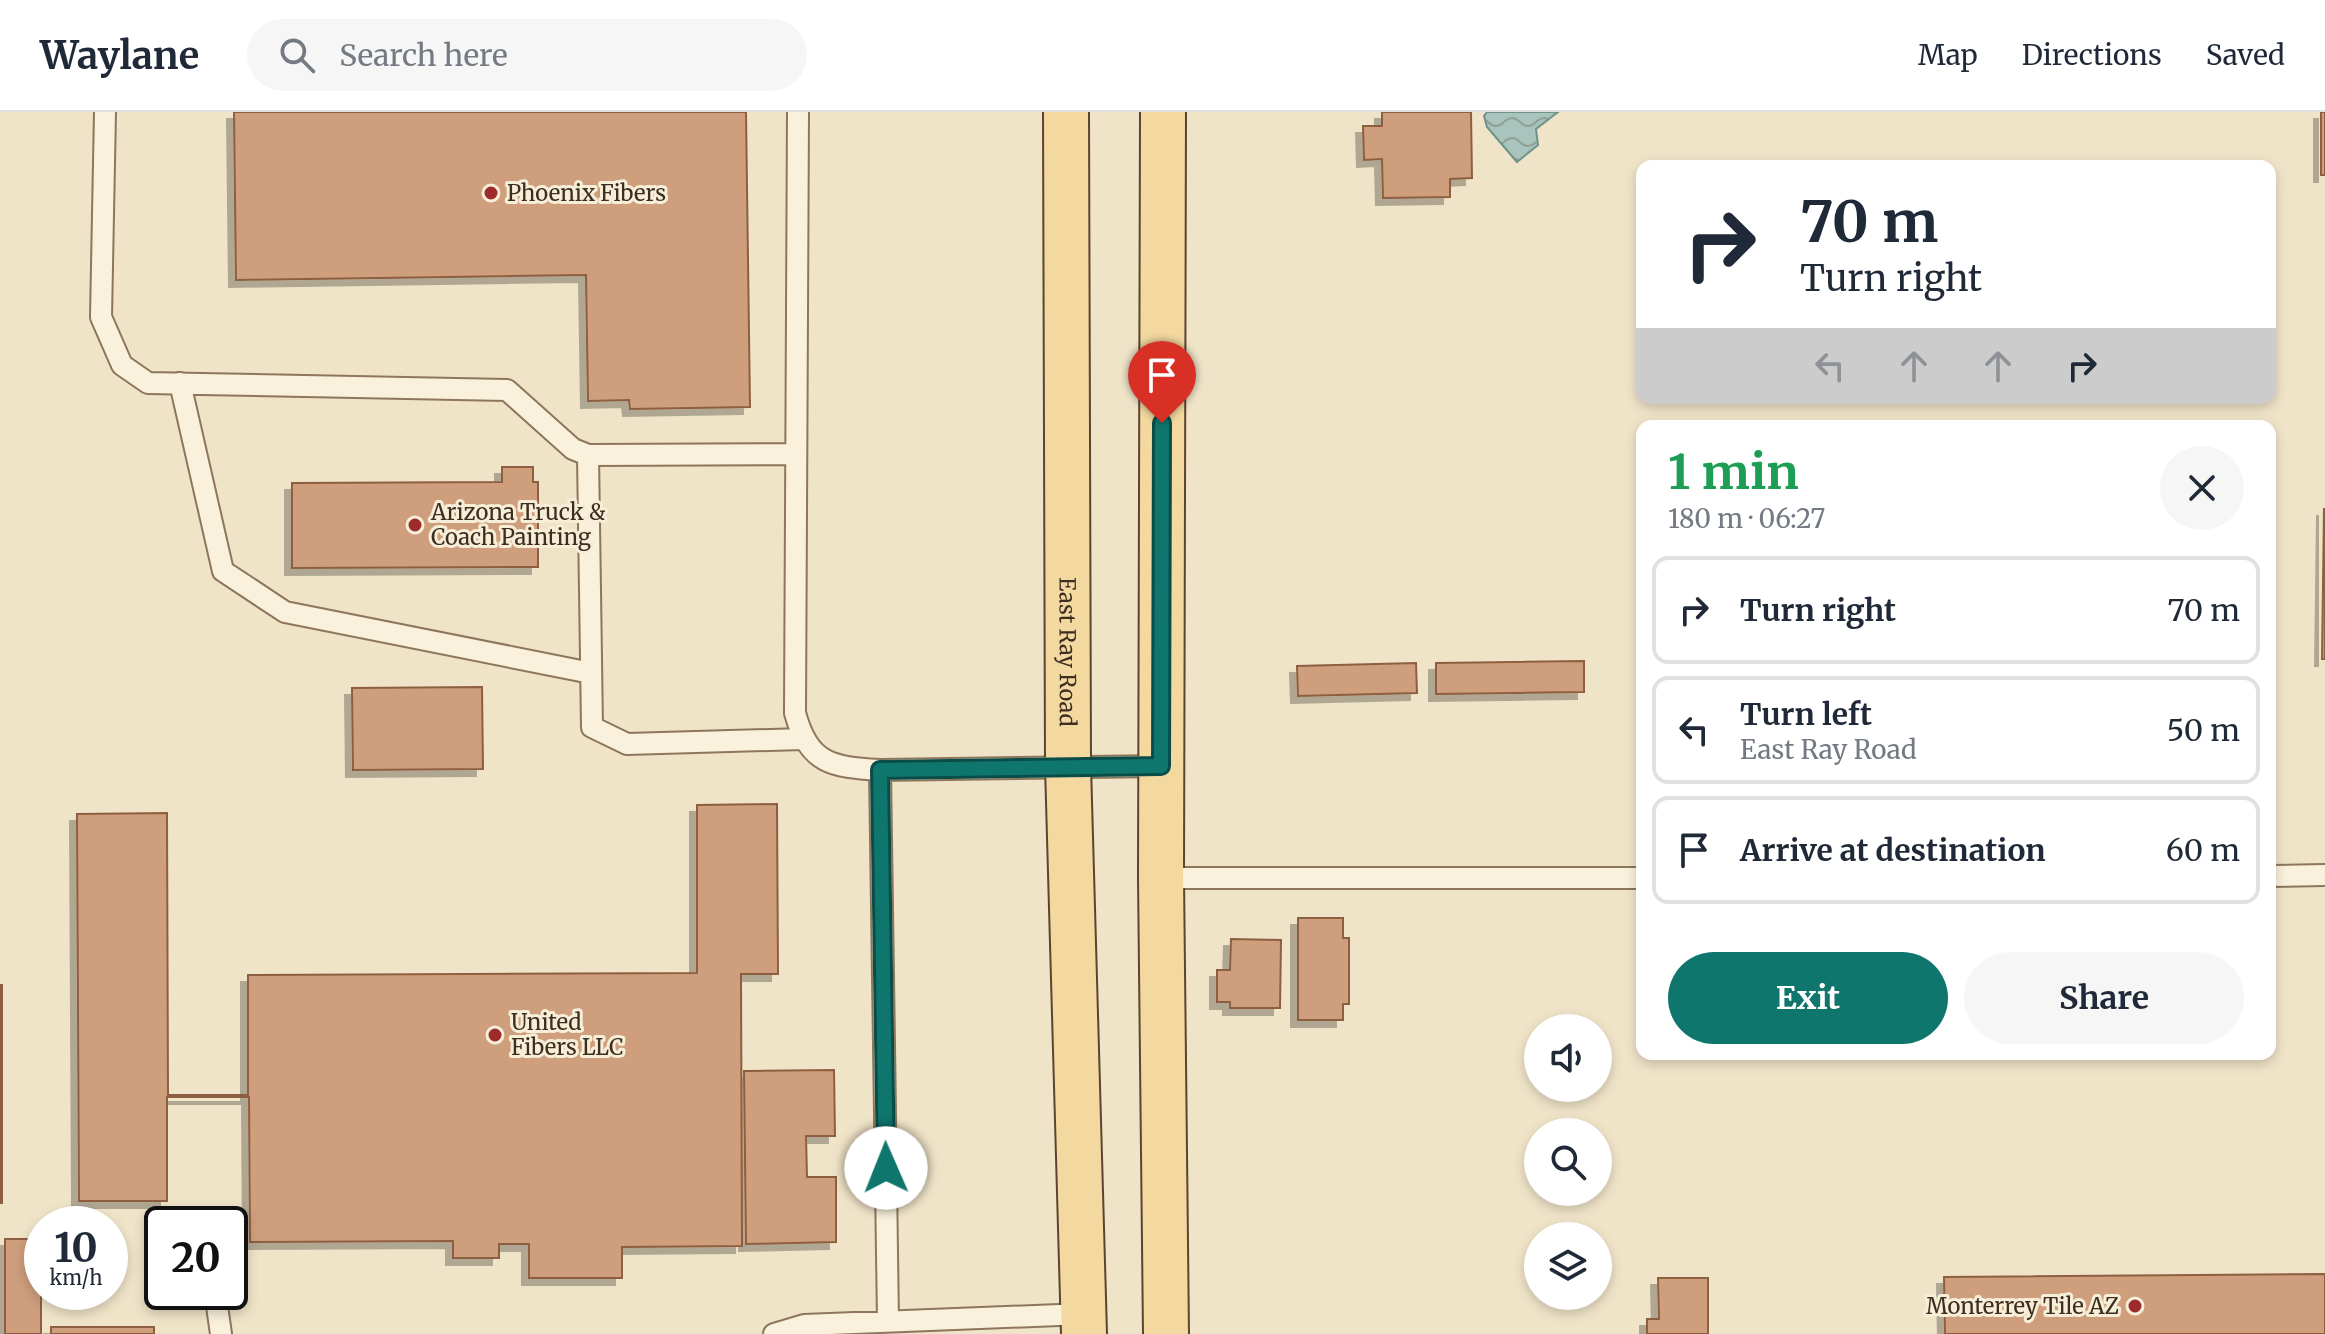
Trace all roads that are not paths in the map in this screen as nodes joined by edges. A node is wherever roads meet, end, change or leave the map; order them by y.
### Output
1 (105, 112) edge
2 (798, 112) edge
3 (1066, 112) edge
4 (1163, 112) edge
5 (180, 383) junction
6 (796, 454) junction
7 (588, 455) junction
8 (591, 673) junction
9 (802, 739) junction
10 (1068, 766) junction
11 (1161, 766) junction
12 (880, 770) junction
13 (2325, 875) edge
14 (2276, 876) edge
15 (1161, 878) junction
16 (1636, 878) edge
17 (218, 1310) edge
18 (888, 1321) junction
19 (1084, 1324) edge
20 (221, 1334) edge
21 (774, 1334) edge
22 (1166, 1334) edge

1 - 5 lane
2 - 6 lane
3 - 10 main road, East Ray Road
4 - 11 main road
5 - 7 lane
5 - 8 lane
6 - 7 lane
6 - 9 lane
7 - 8 lane
8 - 9 lane
9 - 12 lane
10 - 11 lane
10 - 12 lane
10 - 19 main road, East Ray Road
11 - 15 main road
12 - 18 lane
13 - 14 lane
15 - 16 lane
15 - 22 main road
17 - 20 lane
18 - 19 lane
18 - 21 lane

